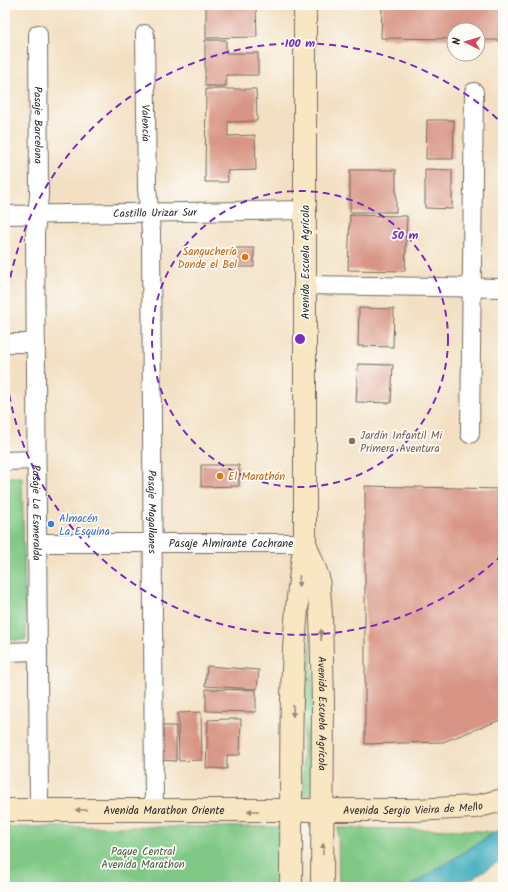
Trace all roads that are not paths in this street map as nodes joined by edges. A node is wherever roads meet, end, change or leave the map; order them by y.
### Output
1 (305, 5) edge
2 (38, 34) dead end
3 (145, 34) dead end
4 (474, 92) dead end
5 (305, 210) junction
6 (149, 213) junction
7 (5, 215) edge
8 (37, 215) junction
9 (305, 285) junction
10 (471, 288) junction
11 (503, 288) edge
12 (36, 343) junction
13 (5, 344) edge
14 (470, 434) dead end
15 (36, 460) junction
16 (5, 461) edge
17 (305, 542) junction
18 (37, 543) junction
19 (153, 543) junction
20 (38, 651) junction
21 (5, 652) edge
22 (503, 800) edge
23 (5, 810) edge
24 (38, 810) junction
25 (154, 810) junction
26 (292, 811) junction
27 (323, 811) junction
28 (291, 887) edge
29 (322, 887) edge

1 - 5 main road, Avenida Escuela Agrícola
2 - 8 street, Pasaje Barcelona
3 - 6 street, Valencia
4 - 10 street
5 - 6 street, Castillo Urizar Sur
5 - 9 main road, Avenida Escuela Agrícola
6 - 8 street, Castillo Urizar Sur
6 - 19 street, Pasaje Magallanes
7 - 8 street, Castillo Urizar Sur
8 - 12 street, Pasaje La Esmeralda
9 - 10 street
9 - 17 main road, Avenida Escuela Agrícola
10 - 11 street
10 - 14 street
12 - 13 street
12 - 15 street, Pasaje La Esmeralda
15 - 16 street
15 - 18 street, Pasaje La Esmeralda
17 - 19 street, Pasaje Almirante Cochrane
17 -> 26 main road, Avenida Escuela Agrícola
27 -> 17 main road, Avenida Escuela Agrícola
18 - 19 street, Pasaje Almirante Cochrane
18 - 20 street, Pasaje La Esmeralda
19 - 25 street, Pasaje Magallanes
20 - 21 street
20 - 24 street, Pasaje La Esmeralda
22 - 27 main road, Avenida Sergio Vieira de Mello
23 - 24 main road, Avenida Marathon Oriente
25 -> 24 main road, Avenida Marathon Oriente
26 -> 25 main road, Avenida Marathon Oriente
26 - 27 main road, Avenida Marathon Oriente
26 - 28 main road, Avenida Escuela Agrícola
29 -> 27 main road, Avenida Escuela Agrícola

